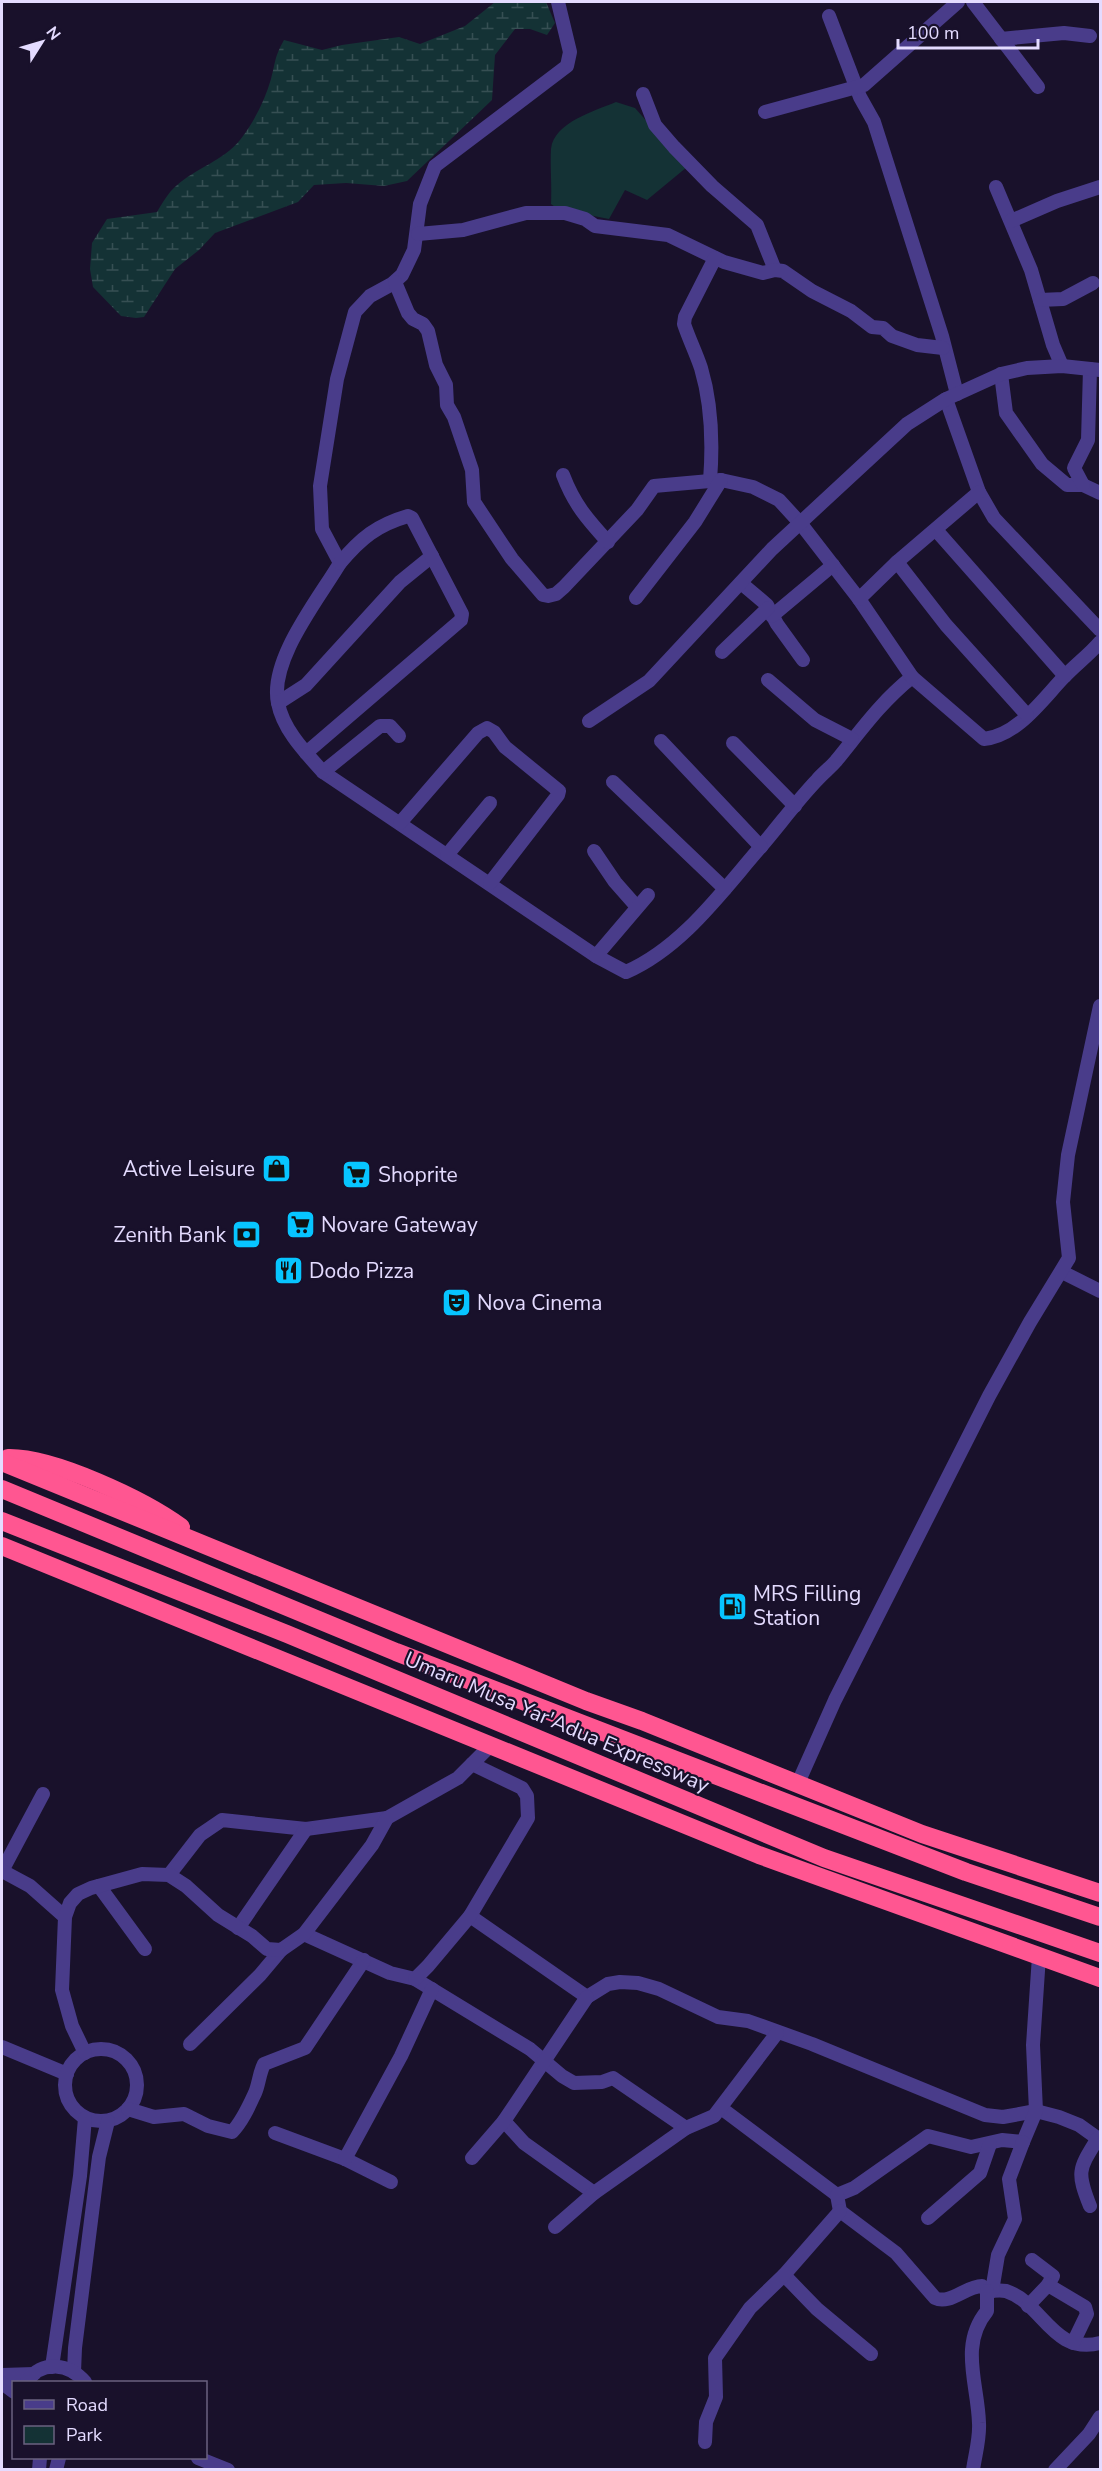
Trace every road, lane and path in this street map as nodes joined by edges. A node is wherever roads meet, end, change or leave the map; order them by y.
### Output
1 (558, 2) edge
2 (958, 2) edge
3 (973, 2) edge
4 (829, 16) dead end
5 (1090, 36) dead end
6 (1001, 39) junction
7 (1038, 87) dead end
8 (857, 88) junction
9 (643, 94) dead end
10 (765, 112) dead end
11 (1101, 186) edge
12 (996, 188) dead end
13 (1011, 221) junction
14 (418, 234) junction
15 (716, 258) junction
16 (774, 270) junction
17 (395, 282) junction
18 (1093, 283) dead end
19 (1040, 300) junction
20 (943, 348) junction
21 (1062, 366) junction
22 (1095, 369) edge
23 (1001, 375) junction
24 (952, 396) junction
25 (563, 475) dead end
26 (715, 480) junction
27 (1095, 488) edge
28 (979, 492) junction
29 (801, 524) junction
30 (936, 530) junction
31 (608, 542) junction
32 (432, 556) junction
33 (897, 562) junction
34 (340, 563) junction
35 (833, 565) junction
36 (741, 584) junction
37 (636, 598) dead end
38 (859, 599) junction
39 (770, 612) junction
40 (1101, 630) edge
41 (1101, 642) edge
42 (722, 652) dead end
43 (803, 660) dead end
44 (1065, 676) junction
45 (912, 677) junction
46 (768, 680) dead end
47 (278, 703) junction
48 (1027, 715) junction
49 (589, 721) dead end
50 (399, 736) dead end
51 (852, 739) junction
52 (661, 741) dead end
53 (733, 743) dead end
54 (306, 753) junction
55 (324, 772) junction
56 (613, 782) dead end
57 (490, 802) dead end
58 (795, 806) junction
59 (400, 823) junction
60 (761, 847) junction
61 (594, 851) dead end
62 (447, 855) junction
63 (490, 884) junction
64 (725, 889) junction
65 (648, 895) dead end
66 (637, 907) junction
67 (597, 956) junction
68 (1101, 1006) edge
69 (1062, 1272) junction
70 (1101, 1291) edge
71 (2, 1461) edge
72 (2, 1489) edge
73 (2, 1521) edge
74 (2, 1546) edge
75 (295, 1583) junction
76 (382, 1646) junction
77 (267, 1654) junction
78 (376, 1671) junction
79 (537, 1706) junction
80 (642, 1721) junction
81 (512, 1728) junction
82 (491, 1745) junction
83 (472, 1764) junction
84 (798, 1783) junction
85 (43, 1794) dead end
86 (614, 1796) junction
87 (387, 1818) junction
88 (306, 1829) junction
89 (2, 1871) edge
90 (169, 1875) junction
91 (99, 1886) junction
92 (1101, 1893) edge
93 (470, 1916) junction
94 (65, 1917) junction
95 (1101, 1917) edge
96 (238, 1928) junction
97 (304, 1934) junction
98 (145, 1949) dead end
99 (281, 1950) junction
100 (1101, 1953) edge
101 (1039, 1956) junction
102 (364, 1960) junction
103 (1101, 1978) edge
104 (415, 1979) junction
105 (432, 1989) junction
106 (587, 1997) junction
107 (777, 2033) junction
108 (190, 2044) dead end
109 (2, 2047) edge
110 (85, 2053) junction
111 (543, 2060) junction
112 (67, 2074) junction
113 (128, 2109) junction
114 (721, 2109) junction
115 (1036, 2111) junction
116 (85, 2118) junction
117 (108, 2121) junction
118 (504, 2121) junction
119 (686, 2128) junction
120 (275, 2133) dead end
121 (1099, 2139) edge
122 (1023, 2142) junction
123 (990, 2144) junction
124 (472, 2158) dead end
125 (345, 2159) junction
126 (391, 2182) dead end
127 (594, 2193) junction
128 (837, 2195) junction
129 (1090, 2206) dead end
130 (840, 2211) junction
131 (928, 2218) dead end
132 (555, 2227) dead end
133 (1032, 2260) dead end
134 (784, 2275) junction
135 (1048, 2285) junction
136 (989, 2291) junction
137 (1028, 2306) junction
138 (1073, 2343) junction
139 (1101, 2343) edge
140 (871, 2354) dead end
141 (52, 2367) junction
142 (74, 2372) junction
143 (2, 2375) edge
144 (31, 2378) edge
145 (84, 2381) edge
146 (1101, 2417) edge
147 (705, 2442) dead end
148 (203, 2459) edge
149 (228, 2469) edge
150 (973, 2469) edge
151 (1055, 2469) edge

1 - 14 street
2 - 8 street
3 - 6 street
4 - 8 street
5 - 6 street
6 - 7 street
8 - 10 street
8 - 20 street
9 - 16 street
11 - 13 street
12 - 13 street
13 - 19 street
14 - 15 street
14 - 17 street
15 - 16 street
15 - 26 street
16 - 20 street
17 - 31 street
17 - 34 street
18 - 19 street
19 - 21 street
20 - 24 street
21 - 22 street
21 - 23 street
22 - 27 street
23 - 24 street
23 - 27 street
24 - 28 street
24 - 29 street
25 - 31 street
26 - 29 street
26 - 31 street
26 - 37 street
28 - 30 street
28 - 40 street
29 - 35 street
29 - 36 street
30 - 33 street
30 - 44 street
32 - 34 street
32 - 47 street
32 - 54 street
33 - 38 street
33 - 48 street
34 - 47 street
35 - 38 street
35 - 39 street
36 - 39 street
36 - 49 street
38 - 45 street
39 - 42 street
39 - 43 street
41 - 44 street
44 - 48 street
45 - 48 street
45 - 51 street
46 - 51 street
47 - 54 street
50 - 55 street
51 - 58 street
52 - 60 street
53 - 58 street
54 - 55 street
55 - 59 street
56 - 64 street
57 - 62 street
58 - 60 street
59 - 62 street
59 - 63 street
60 - 64 street
61 - 66 street
62 - 63 street
63 - 67 street
64 - 67 street
65 - 66 street
66 - 67 street
68 - 69 street
69 - 70 street
69 - 84 street
71 - 75 highway, Umaru Musa Yar'Adua Expressway
72 - 76 highway, Umaru Musa Yar'Adua Expressway
73 - 78 highway, Umaru Musa Yar'Adua Expressway
74 - 77 highway
75 - 76 highway
75 - 80 highway, Umaru Musa Yar'Adua Expressway
76 - 79 highway, Umaru Musa Yar'Adua Expressway
77 - 78 highway
77 - 82 highway
78 - 81 highway, Umaru Musa Yar'Adua Expressway
79 - 80 highway
79 - 95 highway, Umaru Musa Yar'Adua Expressway
80 - 84 highway, Umaru Musa Yar'Adua Expressway
81 - 86 highway
81 - 100 highway, Umaru Musa Yar'Adua Expressway
82 - 83 street
82 - 86 highway
83 - 87 street
83 - 93 street
84 - 92 highway, Umaru Musa Yar'Adua Expressway
85 - 89 street
86 - 101 highway
87 - 88 street
87 - 97 street
88 - 90 street
88 - 96 street
89 - 94 street
90 - 91 street
90 - 96 street
91 - 94 street
91 - 98 street
93 - 104 street
93 - 106 street
94 - 110 street
96 - 99 street
97 - 99 street
97 - 102 street
99 - 108 street
101 - 103 highway
101 - 115 street
102 - 104 street
102 - 113 street
104 - 105 street
105 - 111 street
105 - 125 street
106 - 107 street
106 - 111 street
107 - 114 street
107 - 115 street
109 - 112 street
110 - 112 street
110 - 113 street
111 - 118 street
111 - 119 street
112 - 116 street
113 - 117 street
114 - 119 street
114 - 128 street
115 - 121 street
115 - 122 street
116 - 117 street
116 - 141 street
117 - 142 street
118 - 124 street
118 - 127 street
119 - 127 street
120 - 125 street
121 - 129 street
122 - 123 street
122 - 136 street
123 - 128 street
123 - 131 street
125 - 126 street
127 - 132 street
128 - 130 street
130 - 134 street
130 - 136 street
133 - 135 street
134 - 140 street
134 - 147 street
135 - 137 street
135 - 138 street
136 - 137 street
136 - 150 street
137 - 138 street
138 - 139 street
141 - 142 street
141 - 144 street
142 - 145 street
143 - 144 street
146 - 151 street
148 - 149 street

